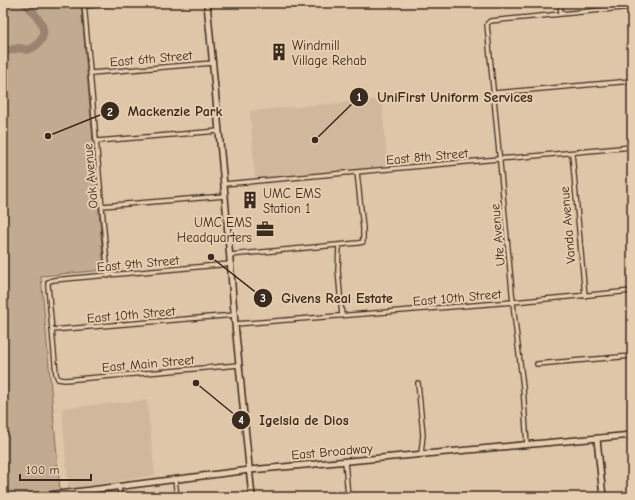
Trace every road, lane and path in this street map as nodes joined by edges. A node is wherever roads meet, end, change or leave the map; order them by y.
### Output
1 (115, 3) edge
2 (207, 3) edge
3 (560, 3) edge
4 (632, 3) edge
5 (84, 4) edge
6 (632, 7) edge
7 (561, 14) junction
8 (213, 63) junction
9 (90, 73) junction
10 (632, 81) edge
11 (494, 93) junction
12 (219, 131) junction
13 (97, 141) junction
14 (632, 147) edge
15 (572, 153) junction
16 (500, 159) junction
17 (357, 172) junction
18 (224, 184) junction
19 (225, 196) junction
20 (102, 206) junction
21 (339, 244) junction
22 (230, 255) junction
23 (230, 264) junction
24 (108, 276) junction
25 (632, 292) edge
26 (585, 296) junction
27 (513, 302) junction
28 (235, 315) junction
29 (342, 316) junction
30 (235, 324) junction
31 (52, 330) junction
32 (632, 356) edge
33 (537, 364) dead end
34 (239, 365) junction
35 (418, 383) dead end
36 (632, 435) edge
37 (597, 438) junction
38 (527, 445) junction
39 (421, 454) junction
40 (346, 461) junction
41 (250, 470) junction
42 (175, 480) junction
43 (119, 487) junction
44 (36, 497) edge
45 (120, 497) edge
46 (176, 497) edge
47 (252, 497) edge
48 (348, 497) edge
49 (603, 497) edge

1 - 5 street
2 - 8 main road
3 - 7 street
4 - 6 street
5 - 9 street, Oak Avenue
6 - 7 street
7 - 11 street, Ute Avenue
8 - 9 street, East 6th Street
8 - 12 main road
9 - 13 street, Oak Avenue
10 - 11 street
11 - 16 street, Ute Avenue
12 - 13 street
12 - 18 main road
13 - 20 street, Oak Avenue
14 - 15 street, East 8th Street
15 - 16 street, East 8th Street
15 - 26 street, Vanda Avenue
16 - 17 street, East 8th Street
16 - 27 street, Ute Avenue
17 - 18 street, East 8th Street
17 - 21 street
18 - 19 main road
19 - 20 street
19 - 22 main road
20 - 24 street, Oak Avenue
21 - 22 street
21 - 29 street
22 - 23 main road
23 - 24 street, East 9th Street
23 - 28 main road
24 - 31 street, East 9th Street
25 - 26 street, East 10th Street
26 - 27 street, East 10th Street
27 - 29 street, East 10th Street
27 - 38 street, Ute Avenue
28 - 30 main road
28 - 31 street, East 10th Street
29 - 30 street, East 10th Street
30 - 34 main road
31 - 34 street, East Main Street
32 - 33 street
34 - 41 main road
35 - 39 street
36 - 37 main road, East Broadway
37 - 38 main road, East Broadway
37 - 49 main road
38 - 39 main road, East Broadway
39 - 40 main road, East Broadway
40 - 41 main road, East Broadway
40 - 48 street
41 - 42 main road, East Broadway
41 - 47 main road
42 - 43 main road, East Broadway
42 - 46 street
43 - 44 main road, East Broadway
43 - 45 street

